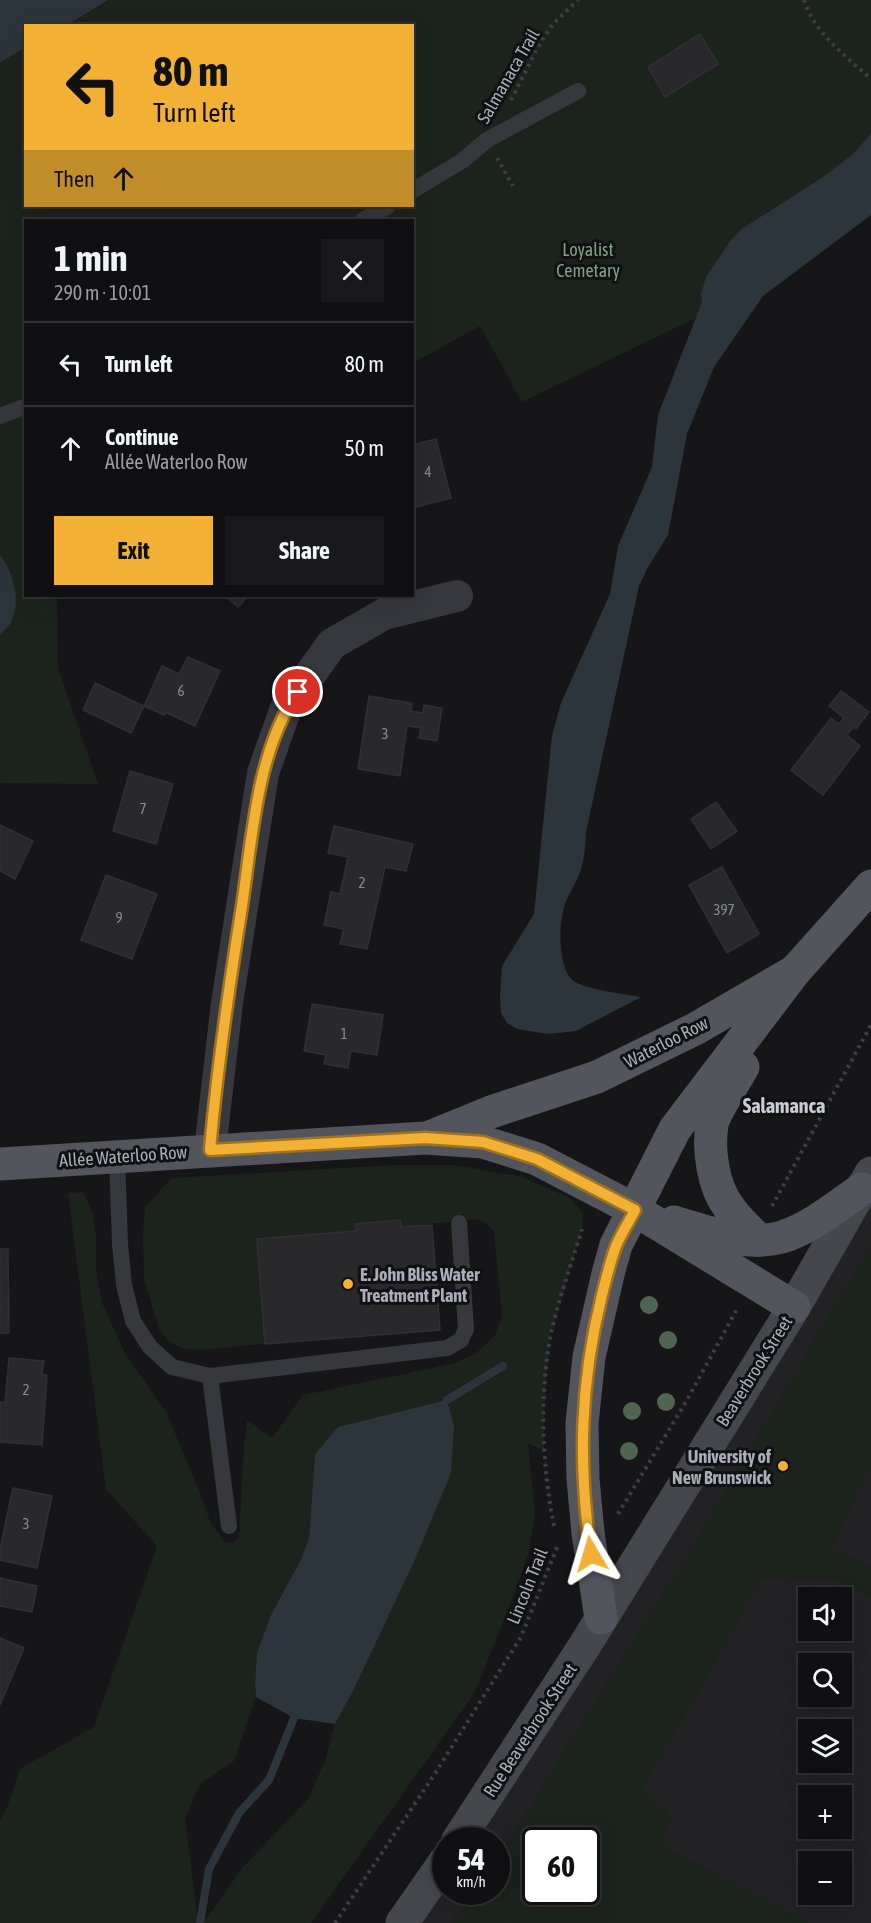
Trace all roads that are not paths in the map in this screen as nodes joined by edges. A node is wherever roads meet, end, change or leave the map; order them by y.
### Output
1 (578, 92) dead end
2 (414, 190) edge
3 (386, 207) edge
4 (365, 219) edge
5 (24, 407) edge
6 (0, 416) edge
7 (457, 596) dead end
8 (871, 886) edge
9 (795, 971) junction
10 (425, 1138) junction
11 (210, 1150) junction
12 (117, 1157) junction
13 (0, 1164) edge
14 (866, 1181) edge
15 (635, 1210) junction
16 (459, 1223) dead end
17 (764, 1226) junction
18 (794, 1307) junction
19 (210, 1376) junction
20 (229, 1526) dead end
21 (601, 1618) junction
22 (467, 1827) edge
23 (432, 1880) edge
24 (402, 1923) edge

1 - 2 lane
3 - 4 lane
5 - 6 lane
7 - 11 street
8 - 9 main road, Waterloo Row
9 - 10 main road, Waterloo Row
9 - 15 main road
9 - 17 main road
10 - 11 main road, Allée Waterloo Row
10 - 15 main road
11 - 12 main road, Allée Waterloo Row
12 - 13 main road, Allée Waterloo Row
12 - 19 lane
14 - 17 main road
14 - 18 street, Beaverbrook Street
15 - 17 main road
15 - 18 main road
15 - 21 main road
16 - 19 lane
18 - 21 street, Beaverbrook Street
19 - 20 lane
21 - 22 street, Rue Beaverbrook Street
23 - 24 street

